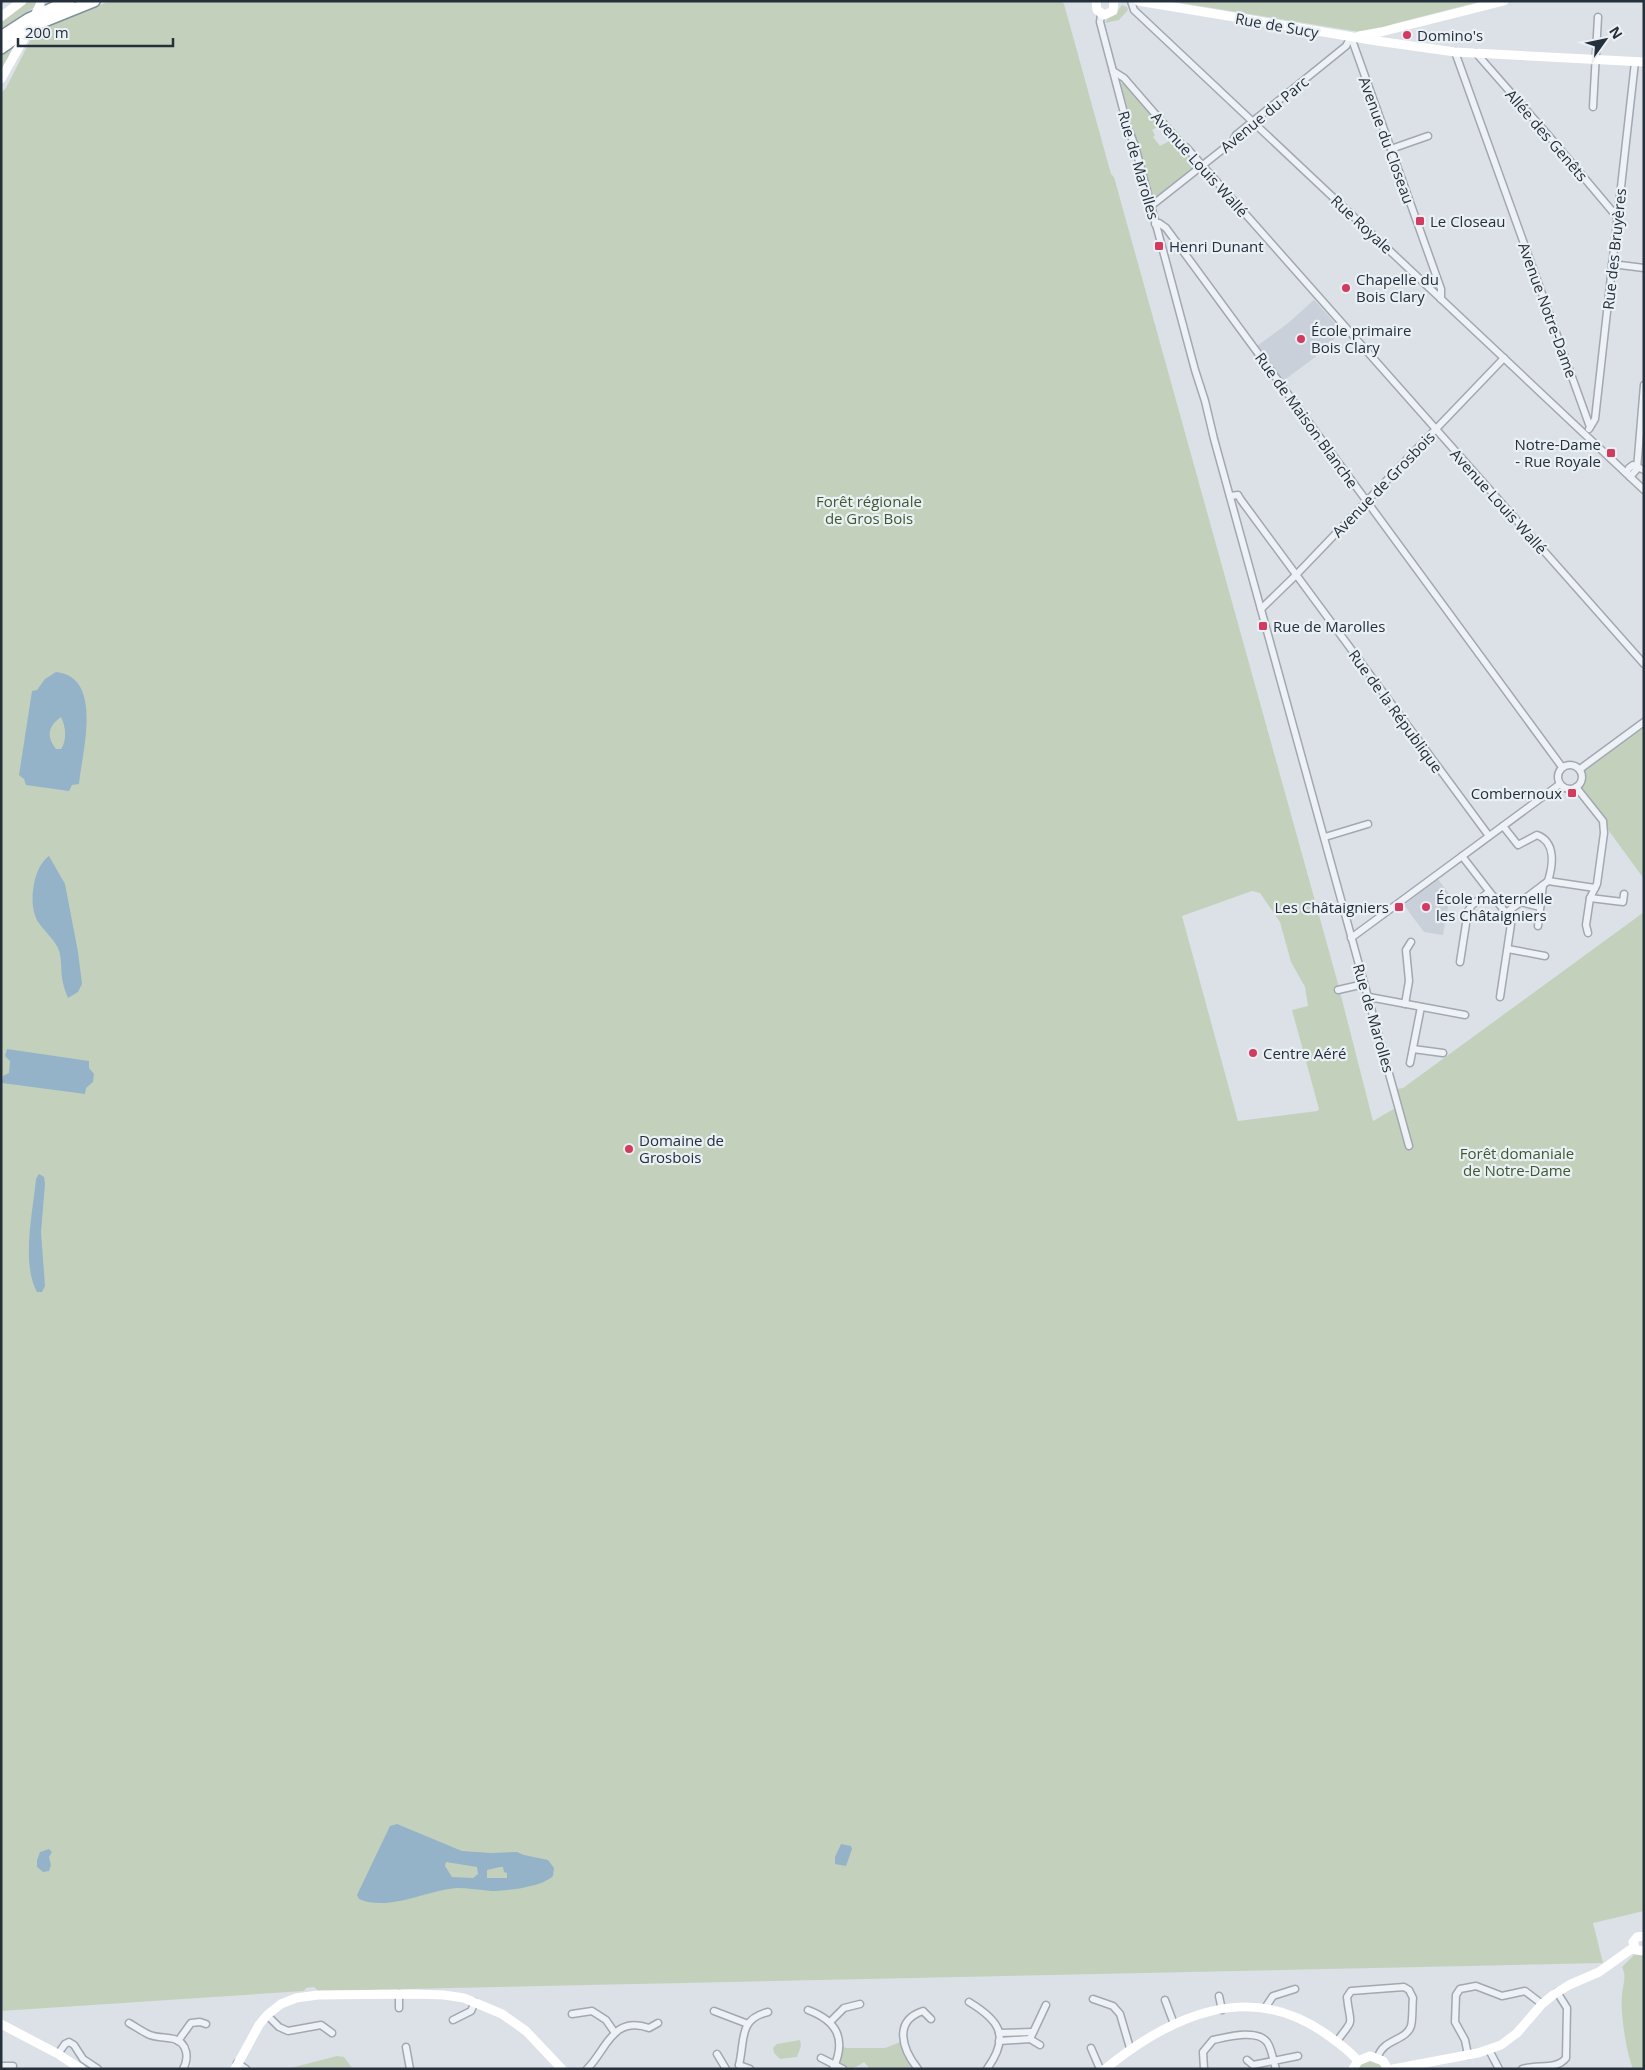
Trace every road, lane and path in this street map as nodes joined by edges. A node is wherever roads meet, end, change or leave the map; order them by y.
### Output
1 (22, 1) edge
2 (69, 1) edge
3 (94, 1) edge
4 (1096, 1) edge
5 (1131, 1) edge
6 (1138, 1) edge
7 (1504, 1) edge
8 (1115, 2) edge
9 (41, 3) edge
10 (1101, 14) junction
11 (1, 17) edge
12 (1598, 17) dead end
13 (1385, 35) junction
14 (1, 37) edge
15 (1351, 37) junction
16 (1377, 41) junction
17 (1396, 44) junction
18 (1, 48) edge
19 (1455, 52) junction
20 (1476, 53) junction
21 (1597, 60) junction
22 (1639, 62) edge
23 (1114, 71) junction
24 (1, 79) edge
25 (1593, 106) dead end
26 (1254, 122) junction
27 (1428, 136) dead end
28 (1391, 149) junction
29 (1202, 165) junction
30 (1151, 206) junction
31 (1618, 218) junction
32 (1155, 224) junction
33 (1612, 264) junction
34 (1644, 268) edge
35 (1441, 300) junction
36 (1504, 358) junction
37 (1644, 385) edge
38 (1590, 427) junction
39 (1436, 430) junction
40 (1586, 434) junction
41 (1636, 466) junction
42 (1644, 470) edge
43 (1630, 473) junction
44 (1644, 490) edge
45 (1230, 496) junction
46 (1367, 502) junction
47 (1296, 575) junction
48 (1261, 609) junction
49 (1644, 664) edge
50 (1644, 722) edge
51 (1562, 767) junction
52 (1580, 769) junction
53 (1560, 784) junction
54 (1576, 787) junction
55 (1368, 824) dead end
56 (1503, 826) junction
57 (1488, 836) junction
58 (1325, 837) junction
59 (1462, 856) junction
60 (1546, 883) junction
61 (1595, 888) junction
62 (1489, 892) junction
63 (1624, 894) dead end
64 (1590, 898) junction
65 (1521, 902) junction
66 (1540, 906) junction
67 (1506, 913) junction
68 (1538, 926) dead end
69 (1588, 933) dead end
70 (1351, 938) junction
71 (1411, 942) dead end
72 (1508, 949) junction
73 (1545, 956) dead end
74 (1460, 962) dead end
75 (1364, 984) junction
76 (1338, 990) dead end
77 (1369, 997) junction
78 (1500, 997) dead end
79 (1405, 1004) junction
80 (1421, 1007) junction
81 (1465, 1015) dead end
82 (1413, 1049) junction
83 (1443, 1053) dead end
84 (1410, 1063) dead end
85 (1409, 1146) dead end
86 (1643, 1936) edge
87 (1634, 1948) junction
88 (1644, 1951) edge
89 (1295, 1989) dead end
90 (1557, 1992) junction
91 (399, 1994) junction
92 (1219, 1996) dead end
93 (1092, 1999) dead end
94 (1165, 2000) dead end
95 (475, 2002) junction
96 (968, 2002) dead end
97 (860, 2004) dead end
98 (1542, 2004) junction
99 (1046, 2005) dead end
100 (399, 2008) dead end
101 (1265, 2008) junction
102 (808, 2010) dead end
103 (1222, 2010) junction
104 (714, 2011) dead end
105 (768, 2012) dead end
106 (572, 2014) dead end
107 (267, 2015) junction
108 (931, 2018) dead end
109 (453, 2020) dead end
110 (830, 2022) junction
111 (129, 2023) dead end
112 (658, 2023) dead end
113 (1, 2024) edge
114 (206, 2024) dead end
115 (748, 2024) junction
116 (1174, 2024) junction
117 (1033, 2032) junction
118 (332, 2033) dead end
119 (615, 2033) junction
120 (999, 2033) junction
121 (1030, 2039) junction
122 (178, 2041) junction
123 (999, 2041) junction
124 (1337, 2042) junction
125 (1040, 2045) dead end
126 (406, 2047) dead end
127 (1091, 2048) dead end
128 (1130, 2048) junction
129 (1489, 2050) junction
130 (58, 2054) junction
131 (717, 2054) dead end
132 (1468, 2055) junction
133 (1298, 2056) dead end
134 (822, 2058) dead end
135 (1378, 2058) junction
136 (1247, 2060) dead end
137 (739, 2065) junction
138 (1275, 2065) edge
139 (1355, 2065) edge
140 (1, 2066) edge
141 (12, 2066) dead end
142 (1424, 2066) edge
143 (240, 2067) edge
144 (834, 2067) edge
145 (81, 2069) edge
146 (98, 2069) edge
147 (183, 2069) edge
148 (410, 2069) edge
149 (562, 2069) edge
150 (587, 2069) edge
151 (726, 2069) edge
152 (731, 2069) edge
153 (750, 2069) edge
154 (843, 2069) edge
155 (918, 2069) edge
156 (987, 2069) edge
157 (1100, 2069) edge
158 (1105, 2069) edge
159 (1204, 2069) edge
160 (1388, 2069) edge
161 (1393, 2069) edge
162 (1499, 2069) edge
163 (1522, 2069) edge

1 - 11 street
2 - 14 highway
3 - 18 highway
4 - 10 street
5 - 26 street, Rue Royale
6 - 15 street, Rue de Sucy
7 - 13 street
8 - 10 street
9 - 24 street, bridge
10 - 23 street, Rue de Marolles
12 - 21 street
13 - 15 street
13 - 16 street
13 - 17 street
15 - 16 street, Rue de Sucy
15 - 26 street, Avenue du Parc
15 - 28 street, Avenue du Closeau
16 - 17 street, Rue de Sucy
17 - 19 street, Rue de Sucy
19 - 20 street, Rue de Sucy
19 - 38 street, Avenue Notre-Dame
20 - 21 street, Rue de Sucy
20 - 31 street, Allée des Genêts
21 - 22 street, Rue de Sucy
21 - 25 street
22 - 31 street, Rue des Bruyères
23 - 29 street, Avenue Louis Wallé
23 - 30 street, Rue de Marolles
26 - 29 street, Avenue du Parc
26 - 35 street, Rue Royale
27 - 28 street
28 - 35 street, Avenue du Closeau
29 - 30 street, Avenue du Parc
29 - 39 street, Avenue Louis Wallé
30 - 32 street, Rue de Marolles
31 - 33 street, Rue des Bruyères
32 - 45 street, Rue de Marolles
32 - 46 street, Rue de Maison Blanche
33 - 34 street
33 - 38 street, Rue des Bruyères
35 - 36 street, Rue Royale
36 - 39 street, Avenue de Grosbois
36 - 40 street, Rue Royale
37 - 41 street
38 - 40 street, Rue des Bruyères
39 - 46 street, Avenue de Grosbois
39 - 49 street, Avenue Louis Wallé
40 - 43 street, Rue Royale
41 - 42 street
41 - 43 street
43 - 44 street, Rue Royale
45 - 47 street, Rue de la République
45 - 48 street, Rue de Marolles
46 - 47 street, Avenue de Grosbois
46 - 51 street, Rue de Maison Blanche
47 - 48 street, Avenue de Grosbois
47 - 57 street, Rue de la République
48 - 58 street, Rue de Marolles
50 - 52 street
51 - 52 street
51 - 53 street
52 - 54 street
53 - 54 street
53 - 56 street
54 - 61 street
55 - 58 street
56 - 57 street
56 - 60 street
57 - 59 street
58 - 70 street, Rue de Marolles
59 - 62 street
59 - 70 street
60 - 61 street
60 - 65 street
60 - 66 street
61 - 64 street
62 - 67 street
62 - 74 street
63 - 64 street
64 - 69 street
65 - 66 street
65 - 67 street
66 - 68 street
67 - 72 street
70 - 75 street, Rue de Marolles
71 - 79 street
72 - 73 street
72 - 78 street
75 - 76 street
75 - 77 street, Rue de Marolles
77 - 79 street
77 - 85 street, Rue de Marolles
79 - 80 street
80 - 81 street
80 - 82 street
82 - 83 street
82 - 84 street
86 - 87 street
87 - 88 street
87 - 90 street
89 - 101 street
90 - 98 street
90 - 163 street
91 - 95 street
91 - 100 street
91 - 107 street
92 - 103 street
93 - 128 street
94 - 116 street
95 - 109 street
95 - 149 street
96 - 120 street
97 - 110 street
98 - 129 street
98 - 132 street
99 - 117 street
101 - 103 street
101 - 124 street
102 - 110 street
103 - 116 street
104 - 115 street
105 - 115 street
106 - 119 street
107 - 118 street
107 - 143 street
108 - 155 street
110 - 144 street
111 - 122 street
112 - 119 street
113 - 130 street
114 - 122 street
115 - 137 street
116 - 128 street
117 - 120 street
117 - 121 street
119 - 150 street
120 - 123 street
121 - 123 street
121 - 125 street
122 - 147 street
123 - 156 street
124 - 135 street
124 - 139 street
126 - 148 street
127 - 157 street
128 - 158 street
129 - 132 street
129 - 162 street
130 - 145 street
130 - 146 street
131 - 151 street
132 - 142 street
133 - 138 street
134 - 144 street
135 - 139 street
135 - 160 street
136 - 138 street
137 - 152 street
137 - 153 street
138 - 159 street
140 - 141 street
142 - 161 street
144 - 154 street

